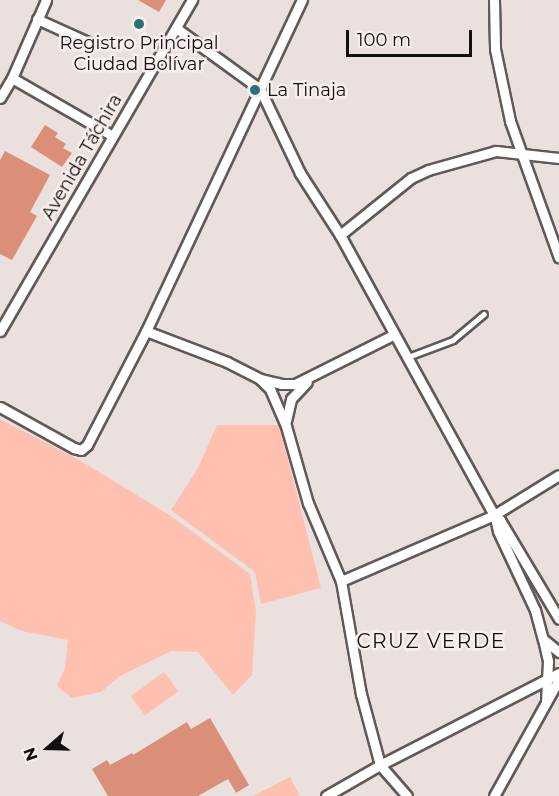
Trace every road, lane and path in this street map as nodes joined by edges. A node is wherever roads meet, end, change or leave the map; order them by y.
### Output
1 (46, 0) edge
2 (192, 0) edge
3 (302, 0) edge
4 (494, 0) edge
5 (38, 20) junction
6 (176, 28) junction
7 (88, 42) dead end
8 (12, 78) junction
9 (260, 89) junction
10 (0, 98) edge
11 (113, 136) junction
12 (522, 154) junction
13 (559, 158) edge
14 (340, 235) junction
15 (559, 258) edge
16 (484, 314) dead end
17 (0, 331) edge
18 (146, 331) junction
19 (393, 335) junction
20 (405, 357) junction
21 (314, 376) junction
22 (260, 379) junction
23 (0, 407) edge
24 (285, 423) junction
25 (559, 475) edge
26 (495, 515) junction
27 (341, 581) junction
28 (559, 619) edge
29 (543, 639) junction
30 (559, 642) edge
31 (559, 652) edge
32 (559, 673) edge
33 (548, 677) junction
34 (559, 679) edge
35 (525, 689) junction
36 (546, 702) junction
37 (380, 765) junction
38 (326, 796) edge
39 (407, 796) edge
40 (494, 796) edge

1 - 5 street
2 - 6 street, Avenida Táchira
3 - 9 street
4 - 12 street
5 - 7 street
5 - 8 street
6 - 9 street
6 - 11 street, Avenida Táchira
8 - 10 street
8 - 11 street
9 - 14 street
9 - 18 street
11 - 17 street, Avenida Táchira
12 - 13 street
12 - 14 street
12 - 15 street
14 - 19 street
16 - 20 lane
18 - 22 street
18 - 23 street
19 - 20 street
19 - 21 street
20 - 26 street
21 - 22 street
21 - 24 street
22 - 24 street
24 - 27 street
25 - 26 street
26 - 27 street
26 - 28 street
26 - 29 street
27 - 37 street
29 - 30 street
29 - 31 street
29 - 33 street
32 - 33 street
33 - 35 street
33 - 36 street
34 - 36 street
35 - 36 street
35 - 37 street
36 - 40 street
37 - 38 street
37 - 39 street

